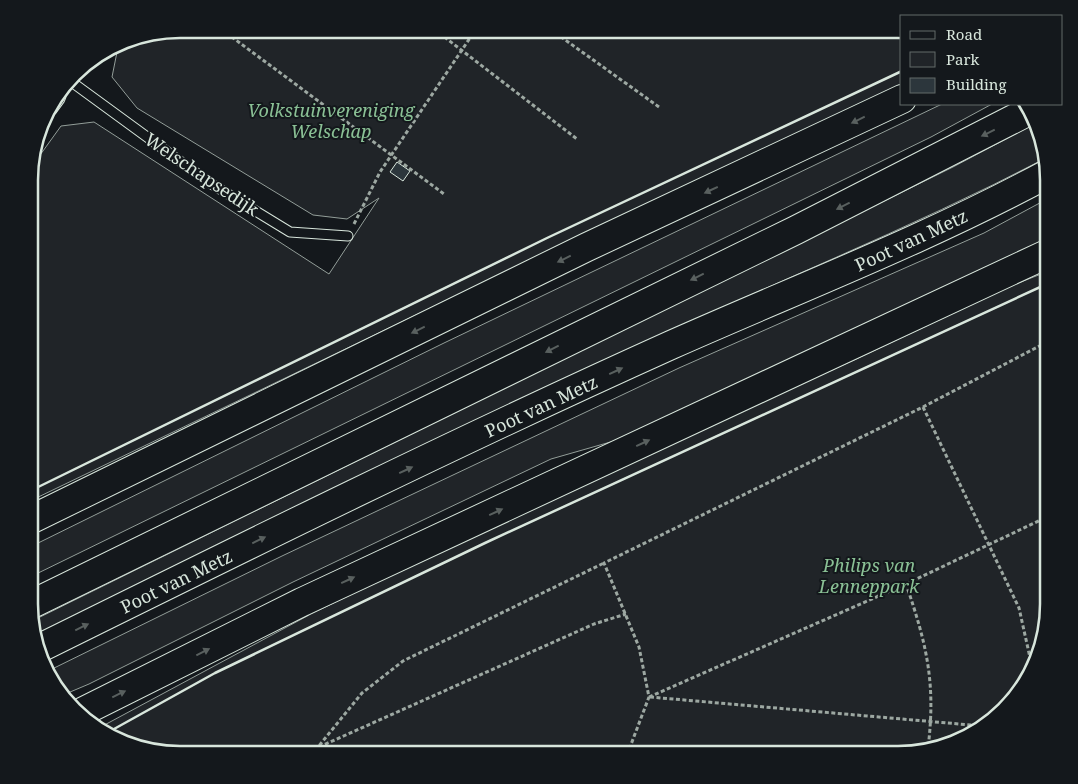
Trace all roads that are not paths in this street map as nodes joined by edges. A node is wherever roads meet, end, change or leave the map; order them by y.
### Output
1 (75, 84) edge
2 (900, 100) edge
3 (1025, 113) edge
4 (1040, 178) edge
5 (348, 236) road end
6 (1040, 257) edge
7 (38, 516) edge
8 (38, 601) edge
9 (44, 646) edge
10 (85, 710) edge

1 - 5 lane, Welschapsedijk
2 -> 7 highway
3 -> 8 highway
9 -> 4 highway, Poot van Metz
10 -> 6 highway

